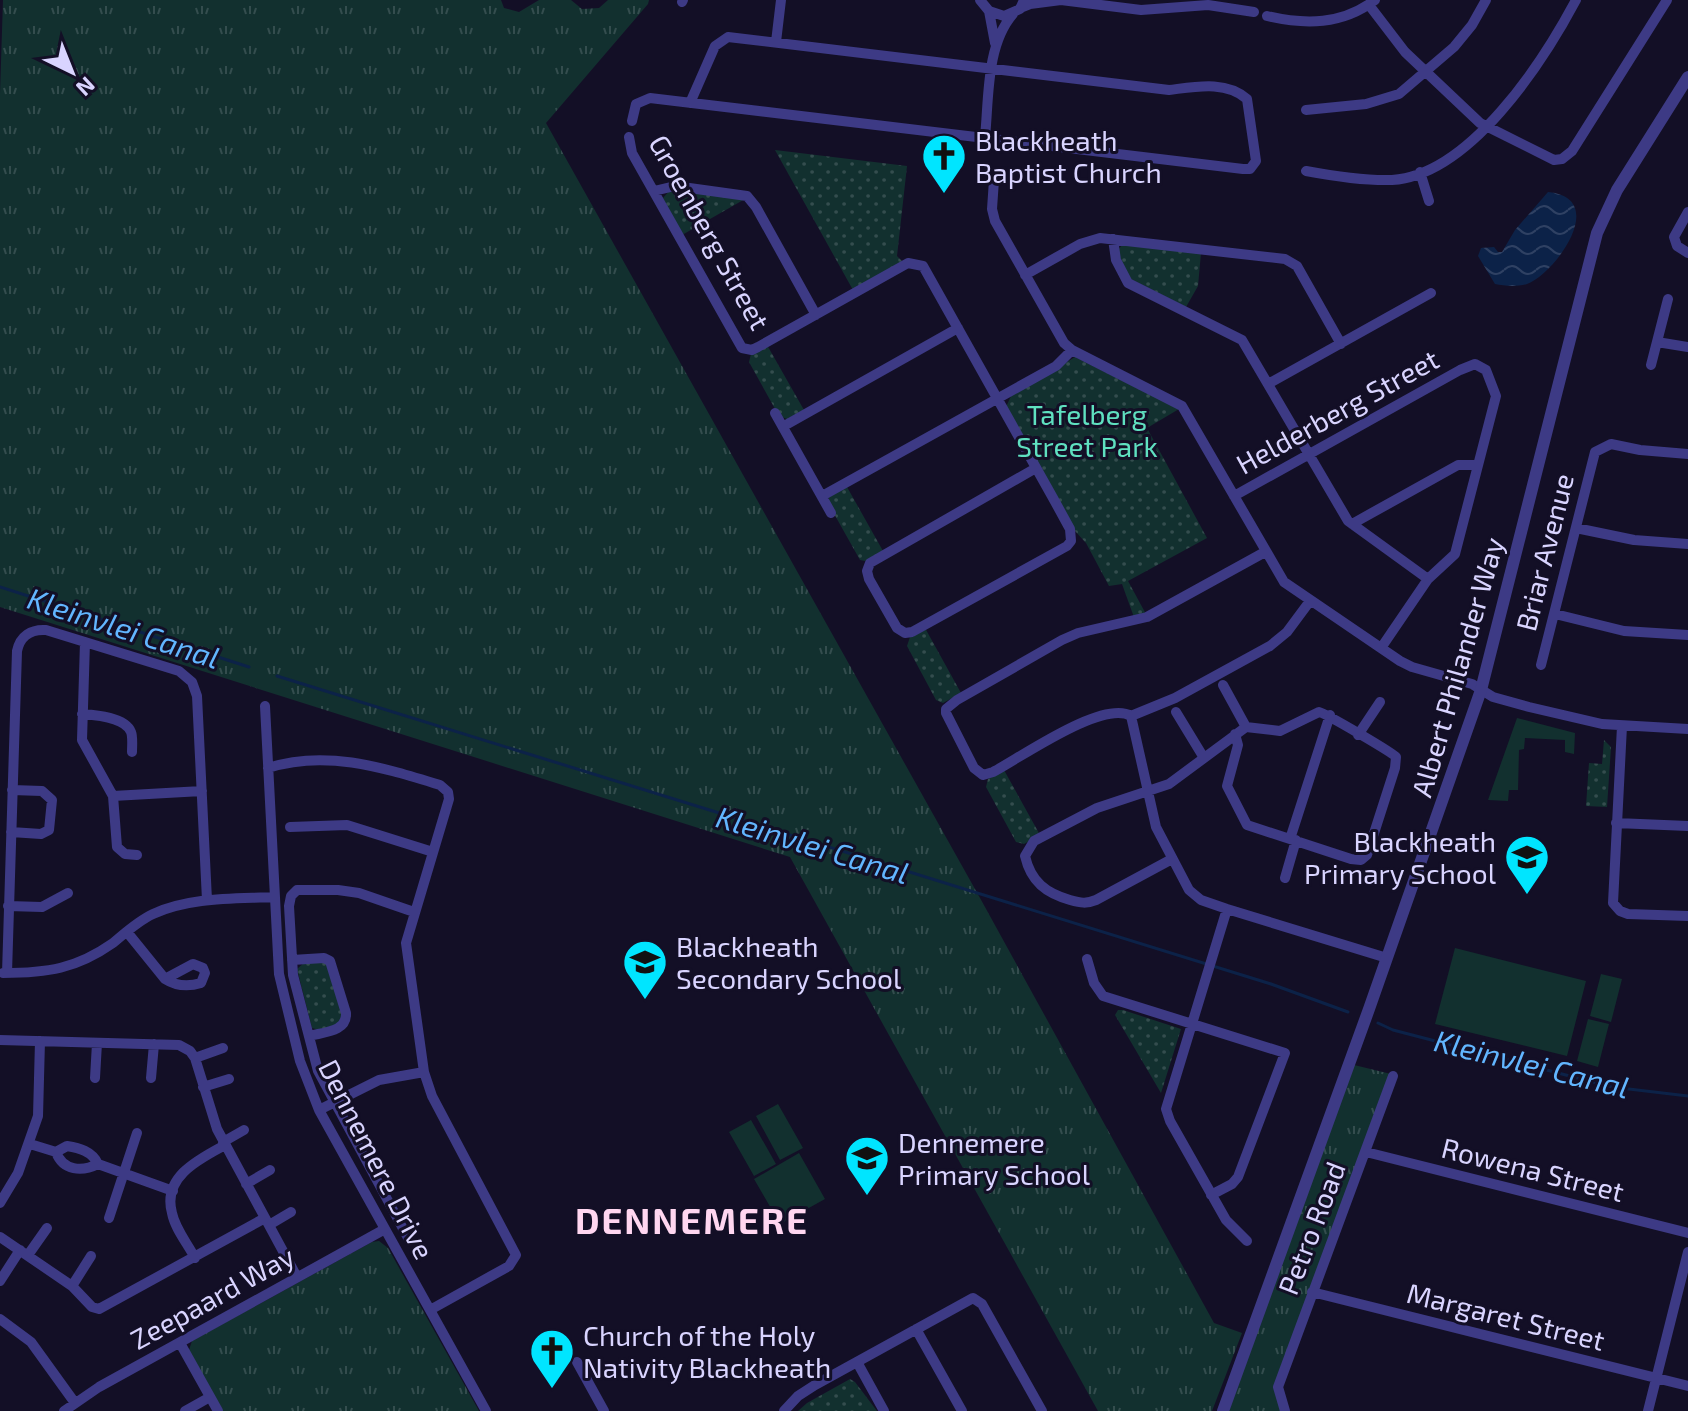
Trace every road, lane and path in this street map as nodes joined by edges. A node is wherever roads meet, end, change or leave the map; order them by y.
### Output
1 (781, 0) edge
2 (980, 0) edge
3 (1061, 0) edge
4 (1486, 0) edge
5 (1576, 0) edge
6 (1667, 0) edge
7 (1372, 2) edge
8 (1019, 8) edge
9 (989, 11) junction
10 (1254, 12) dead end
11 (1267, 16) dead end
12 (776, 42) junction
13 (996, 45) junction
14 (993, 69) junction
15 (1426, 72) junction
16 (1688, 77) edge
17 (690, 103) junction
18 (1306, 110) dead end
19 (632, 121) dead end
20 (1486, 127) junction
21 (629, 137) dead end
22 (985, 137) junction
23 (1306, 171) dead end
24 (1420, 172) junction
25 (994, 180) dead end
26 (654, 191) junction
27 (1429, 201) dead end
28 (1688, 212) edge
29 (1113, 239) junction
30 (1688, 253) edge
31 (1025, 275) junction
32 (1431, 293) dead end
33 (1668, 299) dead end
34 (816, 315) junction
35 (958, 328) junction
36 (1657, 342) junction
37 (1341, 344) junction
38 (1688, 347) edge
39 (1072, 350) junction
40 (1651, 365) dead end
41 (1268, 384) junction
42 (997, 399) junction
43 (775, 413) dead end
44 (784, 426) junction
45 (1308, 454) junction
46 (1688, 454) edge
47 (1478, 465) junction
48 (1036, 468) junction
49 (822, 496) junction
50 (1234, 496) junction
51 (831, 513) dead end
52 (1352, 524) junction
53 (1576, 528) junction
54 (1688, 544) edge
55 (1265, 552) junction
56 (1428, 579) junction
57 (1310, 601) junction
58 (1555, 614) junction
59 (1688, 635) edge
60 (85, 642) junction
61 (1381, 648) junction
62 (1541, 665) dead end
63 (1223, 685) dead end
64 (1481, 690) junction
65 (1380, 702) dead end
66 (265, 706) dead end
67 (1176, 712) dead end
68 (82, 714) junction
69 (1330, 715) junction
70 (1131, 716) junction
71 (1622, 726) junction
72 (1246, 727) junction
73 (1688, 729) edge
74 (1235, 734) junction
75 (1358, 735) junction
76 (132, 752) dead end
77 (1204, 758) junction
78 (268, 768) junction
79 (12, 790) junction
80 (202, 791) junction
81 (1147, 792) junction
82 (113, 796) junction
83 (1616, 823) junction
84 (1688, 826) edge
85 (290, 827) dead end
86 (11, 832) junction
87 (1293, 840) junction
88 (433, 852) junction
89 (137, 855) dead end
90 (1172, 859) junction
91 (1285, 878) dead end
92 (68, 893) dead end
93 (274, 897) junction
94 (207, 900) junction
95 (8, 906) junction
96 (1227, 909) junction
97 (414, 912) junction
98 (1688, 916) edge
99 (127, 932) junction
100 (1387, 958) junction
101 (1087, 959) dead end
102 (292, 960) junction
103 (4, 972) edge
104 (165, 979) dead end
105 (1192, 1024) junction
106 (309, 1036) junction
107 (0, 1040) edge
108 (40, 1041) junction
109 (1291, 1041) dead end
110 (97, 1043) junction
111 (154, 1044) junction
112 (223, 1048) dead end
113 (1285, 1053) junction
114 (195, 1058) junction
115 (424, 1072) junction
116 (1393, 1076) dead end
117 (95, 1078) dead end
118 (151, 1078) dead end
119 (229, 1079) dead end
120 (203, 1087) junction
121 (333, 1102) junction
122 (319, 1110) junction
123 (244, 1130) dead end
124 (137, 1133) dead end
125 (30, 1144) junction
126 (224, 1144) junction
127 (56, 1152) junction
128 (1366, 1152) junction
129 (98, 1164) junction
130 (270, 1170) dead end
131 (124, 1173) junction
132 (246, 1184) junction
133 (173, 1191) junction
134 (1211, 1195) junction
135 (0, 1203) edge
136 (291, 1212) dead end
137 (109, 1218) dead end
138 (267, 1222) junction
139 (47, 1228) dead end
140 (385, 1229) junction
141 (1688, 1233) edge
142 (0, 1237) edge
143 (408, 1238) dead end
144 (1247, 1241) dead end
145 (1688, 1252) edge
146 (24, 1253) junction
147 (91, 1256) dead end
148 (195, 1258) junction
149 (297, 1277) junction
150 (0, 1281) edge
151 (72, 1286) junction
152 (1312, 1292) junction
153 (430, 1310) junction
154 (0, 1319) edge
155 (916, 1329) junction
156 (180, 1343) junction
157 (577, 1362) dead end
158 (857, 1362) junction
159 (1656, 1378) junction
160 (1688, 1386) edge
161 (210, 1397) junction
162 (75, 1403) junction
163 (64, 1411) edge
164 (185, 1411) edge
165 (218, 1411) edge
166 (486, 1411) edge
167 (603, 1411) edge
168 (784, 1411) edge
169 (884, 1411) edge
170 (962, 1411) edge
171 (1042, 1411) edge
172 (1223, 1411) edge
173 (1285, 1411) edge
174 (1648, 1411) edge

1 - 12 street
2 - 9 street
3 - 8 street
3 - 10 street
4 - 15 street
5 - 20 street
6 - 20 street
7 - 11 street
7 - 15 street
8 - 9 street
8 - 13 street
9 - 13 street
12 - 14 street
12 - 17 street
13 - 14 street
14 - 22 street
14 - 22 street
15 - 18 street
15 - 20 street
16 - 64 street, Albert Philander Way
17 - 19 street
17 - 22 street
20 - 24 street
21 - 26 street, Groenberg Street
23 - 24 street
24 - 27 street
25 - 31 street
26 - 34 street
26 - 34 street, Groenberg Street
28 - 30 street
29 - 31 street
29 - 37 street
29 - 41 street
31 - 39 street
32 - 37 street
33 - 36 street
34 - 35 street, Groenberg Street
35 - 42 street
35 - 44 street
36 - 38 street
36 - 40 street
37 - 41 street
39 - 42 street
39 - 50 street
41 - 45 street
42 - 48 street
42 - 49 street
43 - 44 street
44 - 49 street
45 - 47 street, Helderberg Street
45 - 50 street, Helderberg Street
45 - 52 street
46 - 53 street, Briar Avenue
47 - 52 street
47 - 56 street, Helderberg Street
48 - 48 street
49 - 51 street
50 - 55 street
52 - 56 street
53 - 54 street
53 - 58 street, Briar Avenue
55 - 57 street
55 - 70 street
56 - 61 street, Helderberg Street
57 - 61 street
57 - 70 street
58 - 59 street
58 - 62 street, Briar Avenue
60 - 68 street
60 - 79 street
60 - 80 street
61 - 64 street
63 - 72 street
64 - 71 street
64 - 100 street, Albert Philander Way
65 - 75 street
66 - 78 street, Dennemere Drive
67 - 77 street
68 - 76 street
68 - 82 street
69 - 72 street
69 - 75 street
69 - 87 street
70 - 81 street
71 - 73 street
71 - 83 street
72 - 74 street
74 - 77 street
74 - 87 street
75 - 87 street
77 - 81 street
78 - 88 street
78 - 93 street, Dennemere Drive
79 - 86 street
79 - 86 street
80 - 82 street
80 - 94 street
81 - 90 street
81 - 90 street
82 - 89 street
83 - 84 street
83 - 98 street
85 - 88 street
86 - 95 street
87 - 91 street
88 - 97 street
90 - 96 street
92 - 95 street
93 - 94 street
93 - 122 street, Dennemere Drive
94 - 99 street
95 - 103 street
96 - 100 street
96 - 105 street
97 - 102 street, Dennemere Drive
97 - 115 street
99 - 103 street
99 - 104 street
100 - 172 street, Albert Philander Way
101 - 105 street
102 - 106 street, Dennemere Drive
102 - 106 street, Dennemere Drive
105 - 113 street
105 - 134 street
106 - 121 street, Dennemere Drive
107 - 108 street
108 - 110 street
108 - 125 street
109 - 113 street
110 - 111 street
110 - 117 street
111 - 114 street
111 - 118 street
112 - 114 street
113 - 134 street
114 - 120 street
115 - 121 street
115 - 153 street
116 - 128 street, Petro Road
119 - 120 street
120 - 126 street
121 - 122 street
121 - 143 street, Dennemere Drive
122 - 140 street, Dennemere Drive
123 - 126 street
124 - 131 street
125 - 127 street
125 - 135 street
126 - 132 street
126 - 133 street
127 - 129 street
127 - 129 street
128 - 141 street, Rowena Street
128 - 152 street, Petro Road
129 - 131 street
130 - 132 street
131 - 133 street
131 - 137 street
132 - 138 street
133 - 148 street
134 - 144 street
136 - 138 street
138 - 148 street
138 - 149 street
139 - 146 street
140 - 149 street, Zeepaard Way
140 - 153 street, Dennemere Drive
142 - 146 street
145 - 159 street
146 - 150 street
146 - 151 street
147 - 151 street
148 - 151 street
149 - 156 street, Zeepaard Way
152 - 159 street, Margaret Street
152 - 173 street, Petro Road
153 - 166 street, Dennemere Drive
154 - 162 street
155 - 158 street
155 - 170 street
155 - 171 street
156 - 161 street
156 - 162 street, Zeepaard Way
157 - 167 street
158 - 168 street
158 - 169 street
159 - 160 street, Margaret Street
159 - 174 street
161 - 164 street
161 - 165 street
162 - 163 street, Zeepaard Way

